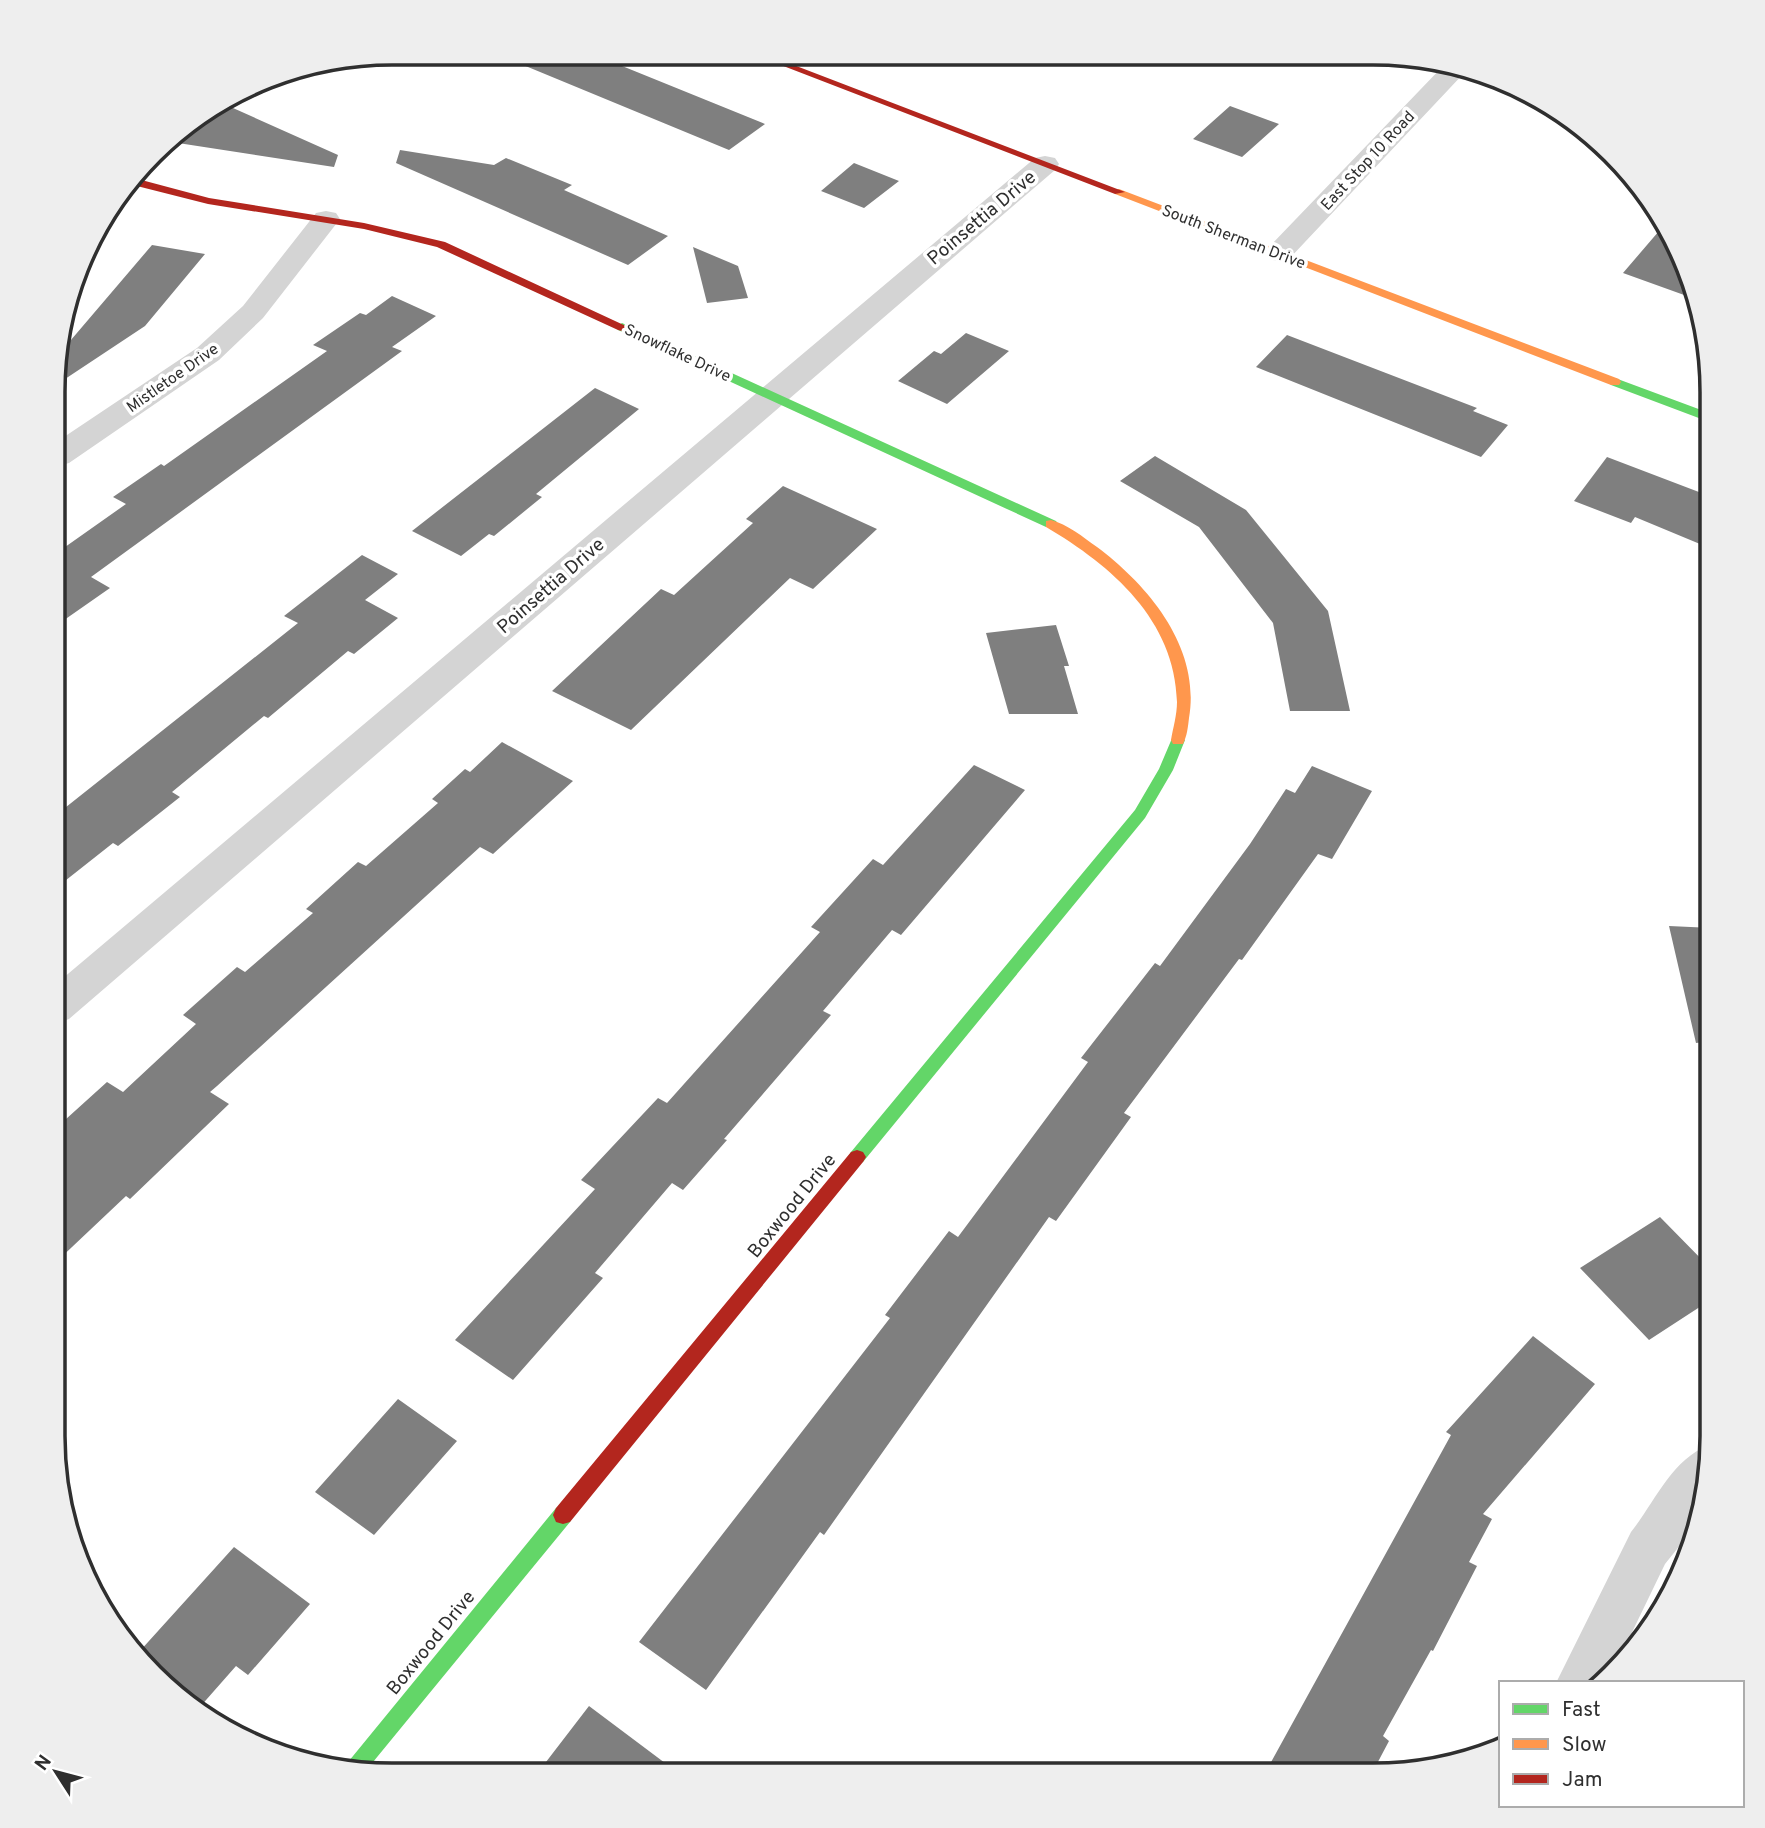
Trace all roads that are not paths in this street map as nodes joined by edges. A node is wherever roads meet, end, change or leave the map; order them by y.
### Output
1 (786, 65) edge
2 (1449, 74) edge
3 (1045, 163) junction
4 (140, 183) edge
5 (326, 219) junction
6 (1279, 253) junction
7 (771, 395) junction
8 (1700, 414) edge
9 (65, 451) edge
10 (1170, 635) joint
11 (65, 999) edge
12 (1697, 1481) edge
13 (1582, 1681) edge
14 (360, 1762) edge

1 - 3 street, South Sherman Drive
2 - 6 street, East Stop 10 Road
3 - 6 street, South Sherman Drive
3 - 7 street, Poinsettia Drive
4 - 5 street, Snowflake Drive
5 - 7 street, Snowflake Drive
5 - 9 street, Mistletoe Drive
6 - 8 street, South Sherman Drive
7 - 10 street, Snowflake Drive
7 - 11 street, Poinsettia Drive
10 - 14 street, Boxwood Drive
12 - 13 street

